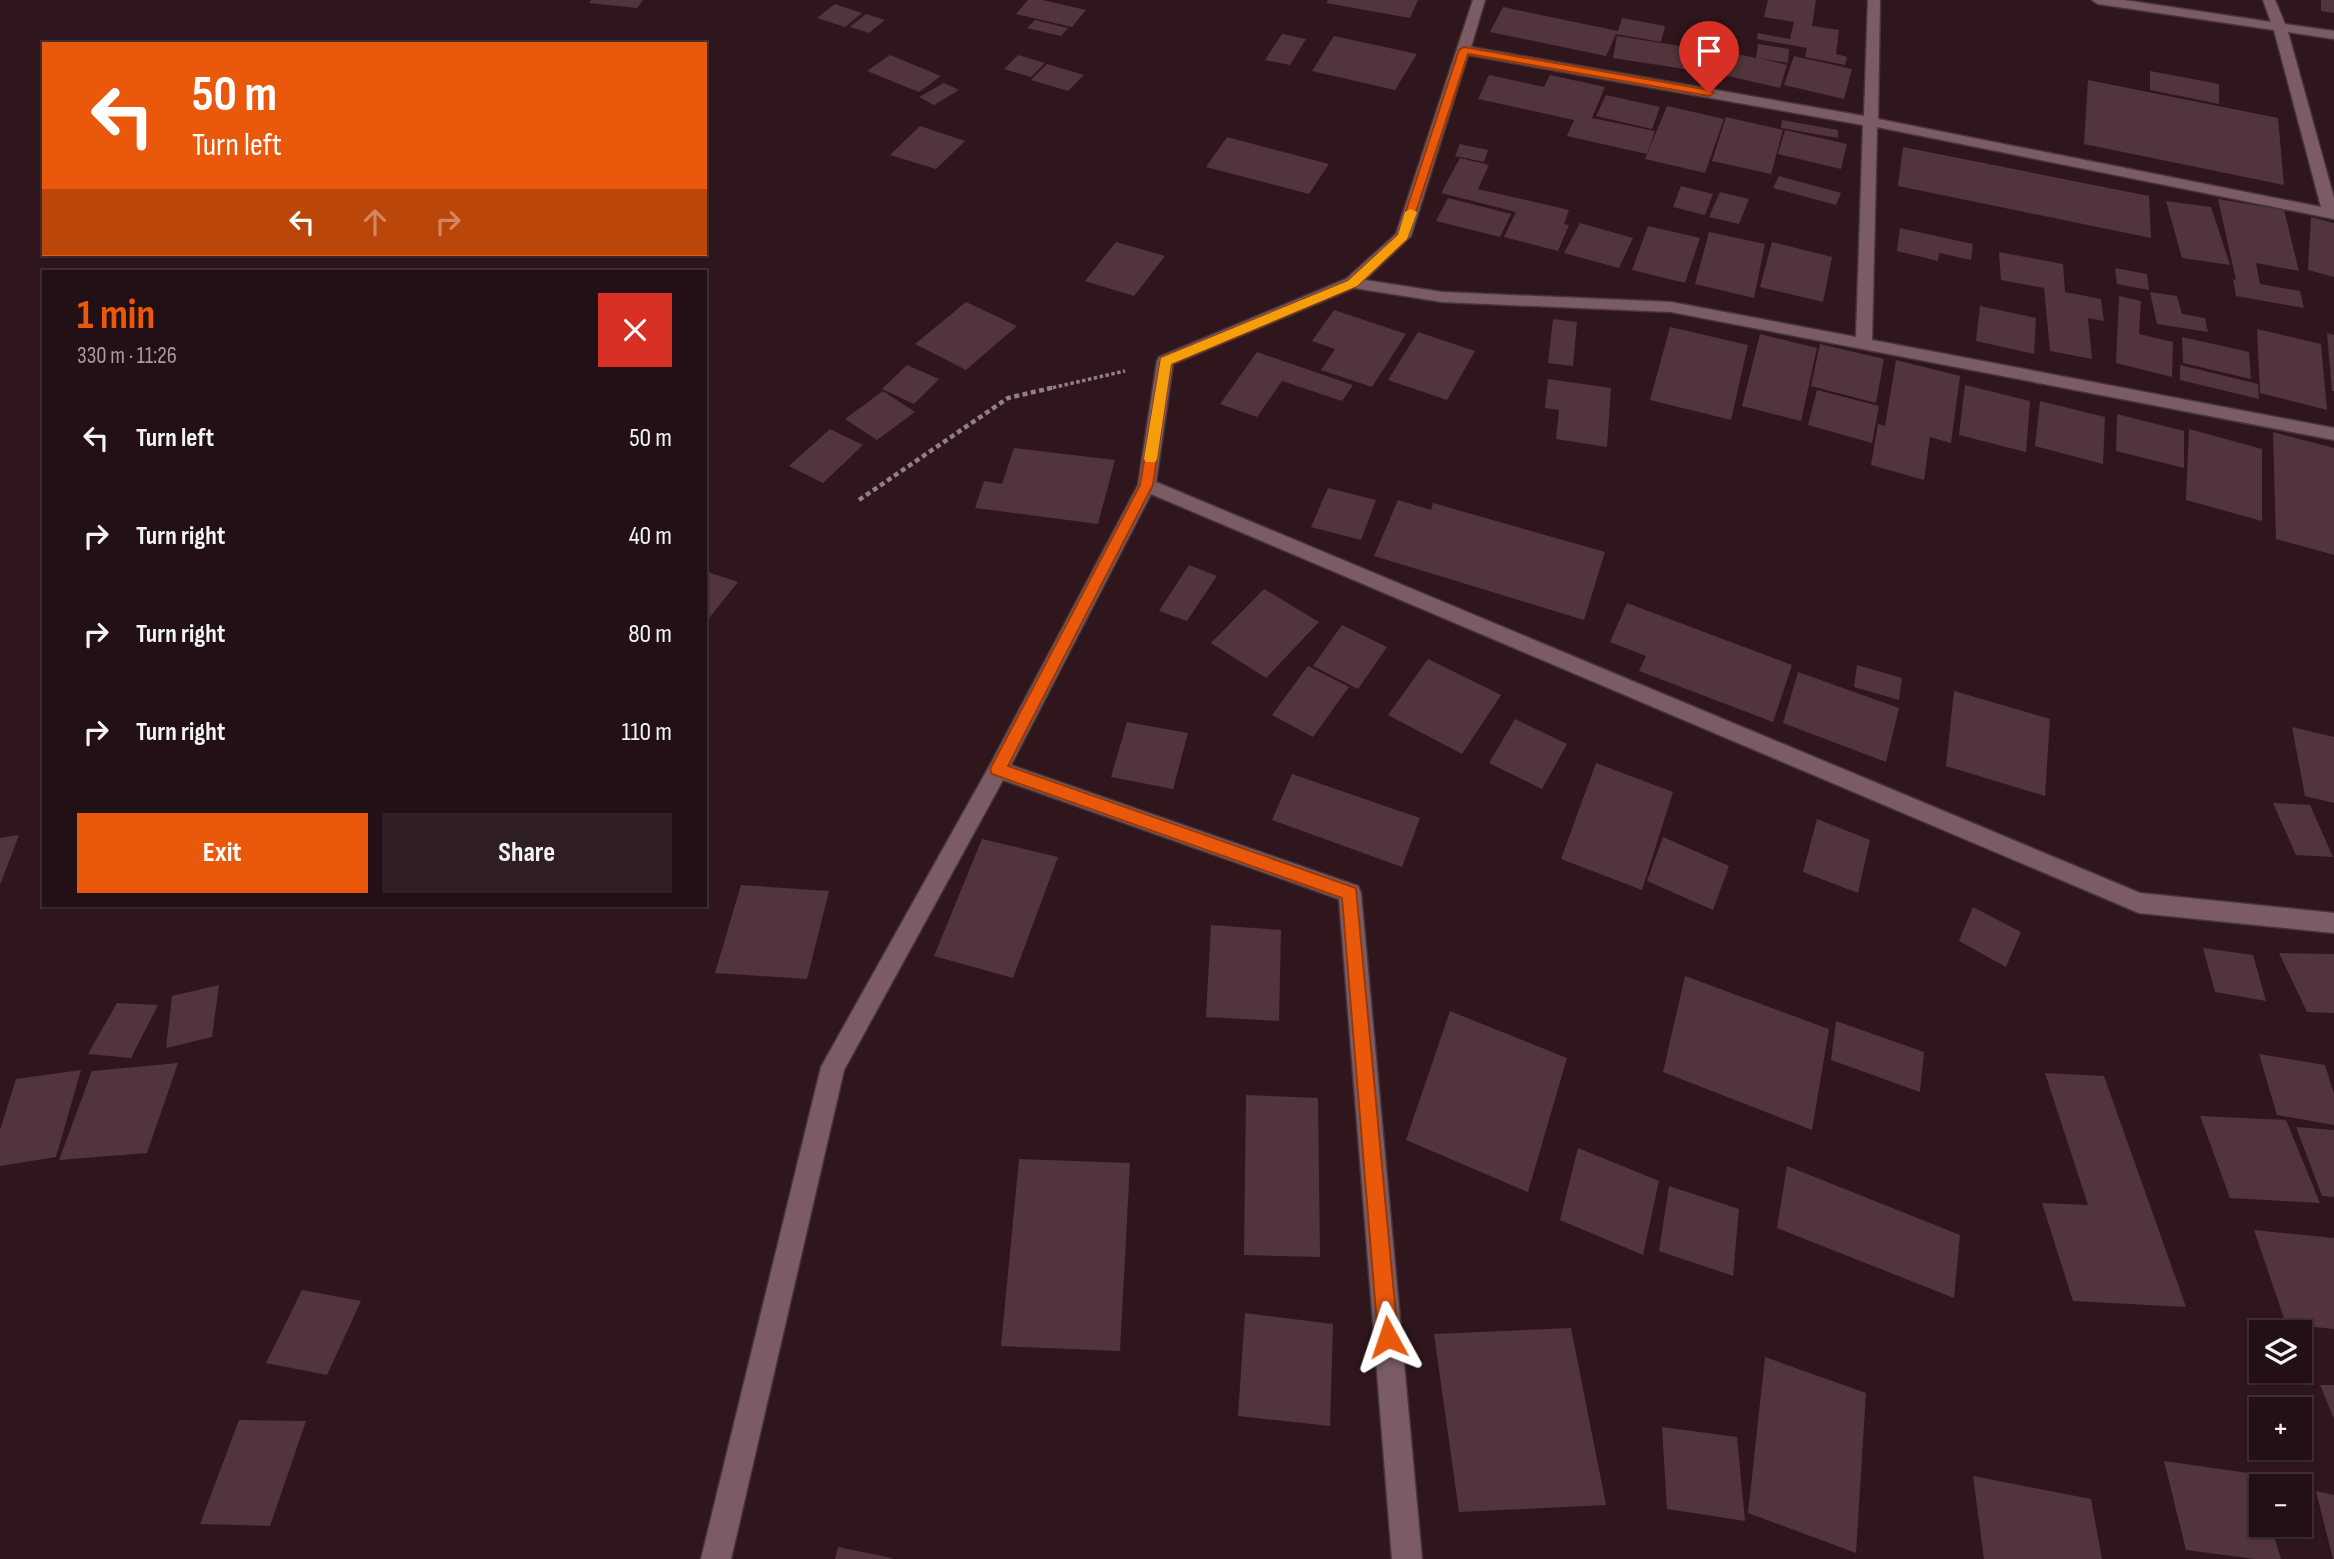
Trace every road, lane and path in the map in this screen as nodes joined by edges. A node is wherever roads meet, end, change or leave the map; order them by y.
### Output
1 (1479, 0) edge
2 (1874, 0) edge
3 (2098, 0) edge
4 (2269, 0) edge
5 (2280, 28) junction
6 (2334, 35) edge
7 (1464, 50) junction
8 (1872, 122) junction
9 (2332, 214) edge
10 (1352, 283) junction
11 (1864, 342) junction
12 (1165, 361) junction
13 (2334, 434) edge
14 (1147, 485) junction
15 (859, 500) dead end
16 (998, 769) junction
17 (2334, 923) edge
18 (716, 1559) edge
19 (1407, 1559) edge

1 - 7 street
2 - 8 street
3 - 5 street
4 - 5 street
5 - 6 street
5 - 9 street
7 - 8 street
7 - 10 street
8 - 9 street
8 - 11 street
10 - 11 street
10 - 12 street
11 - 13 street
12 - 14 street
12 - 15 path
14 - 16 street
14 - 17 street
16 - 18 street
16 - 19 street

